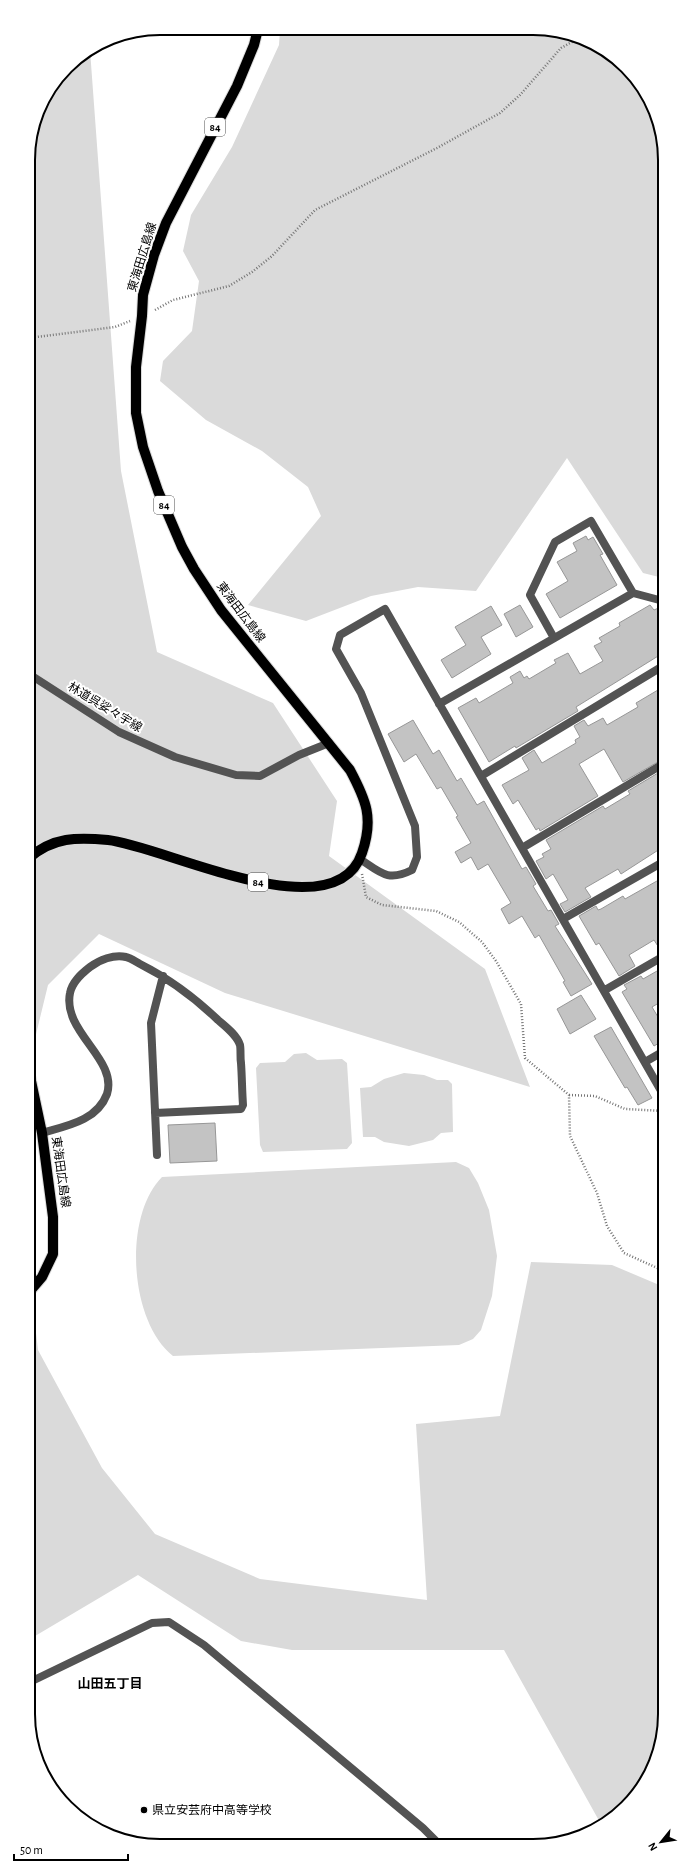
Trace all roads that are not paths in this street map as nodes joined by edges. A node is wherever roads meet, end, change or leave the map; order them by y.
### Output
1 (256, 35) edge
2 (633, 593) junction
3 (658, 600) edge
4 (554, 638) junction
5 (658, 669) edge
6 (35, 678) edge
7 (439, 704) junction
8 (329, 743) junction
9 (658, 767) edge
10 (481, 776) junction
11 (522, 848) junction
12 (35, 853) edge
13 (360, 860) junction
14 (658, 865) edge
15 (563, 919) junction
16 (658, 959) edge
17 (163, 976) junction
18 (605, 990) junction
19 (658, 1054) edge
20 (644, 1062) junction
21 (658, 1086) edge
22 (35, 1100) edge
23 (155, 1113) junction
24 (42, 1133) junction
25 (157, 1155) dead end
26 (35, 1285) edge
27 (35, 1680) edge
28 (434, 1839) edge

1 - 8 main road, 東海田広島線 / 84
2 - 3 street
2 - 4 street
2 - 4 street
4 - 7 street
5 - 10 street
6 - 8 street, 林道呉娑々宇線
7 - 10 street
7 - 13 street
8 - 13 main road, 東海田広島線 / 84
9 - 11 street
10 - 11 street
11 - 15 street
12 - 13 main road, 東海田広島線 / 84
14 - 15 street
15 - 18 street
16 - 18 street
17 - 23 street
17 - 23 street
17 - 24 street
18 - 20 street
19 - 20 street
20 - 21 street
22 - 24 main road, 東海田広島線
23 - 25 street
24 - 26 main road, 東海田広島線
27 - 28 street

